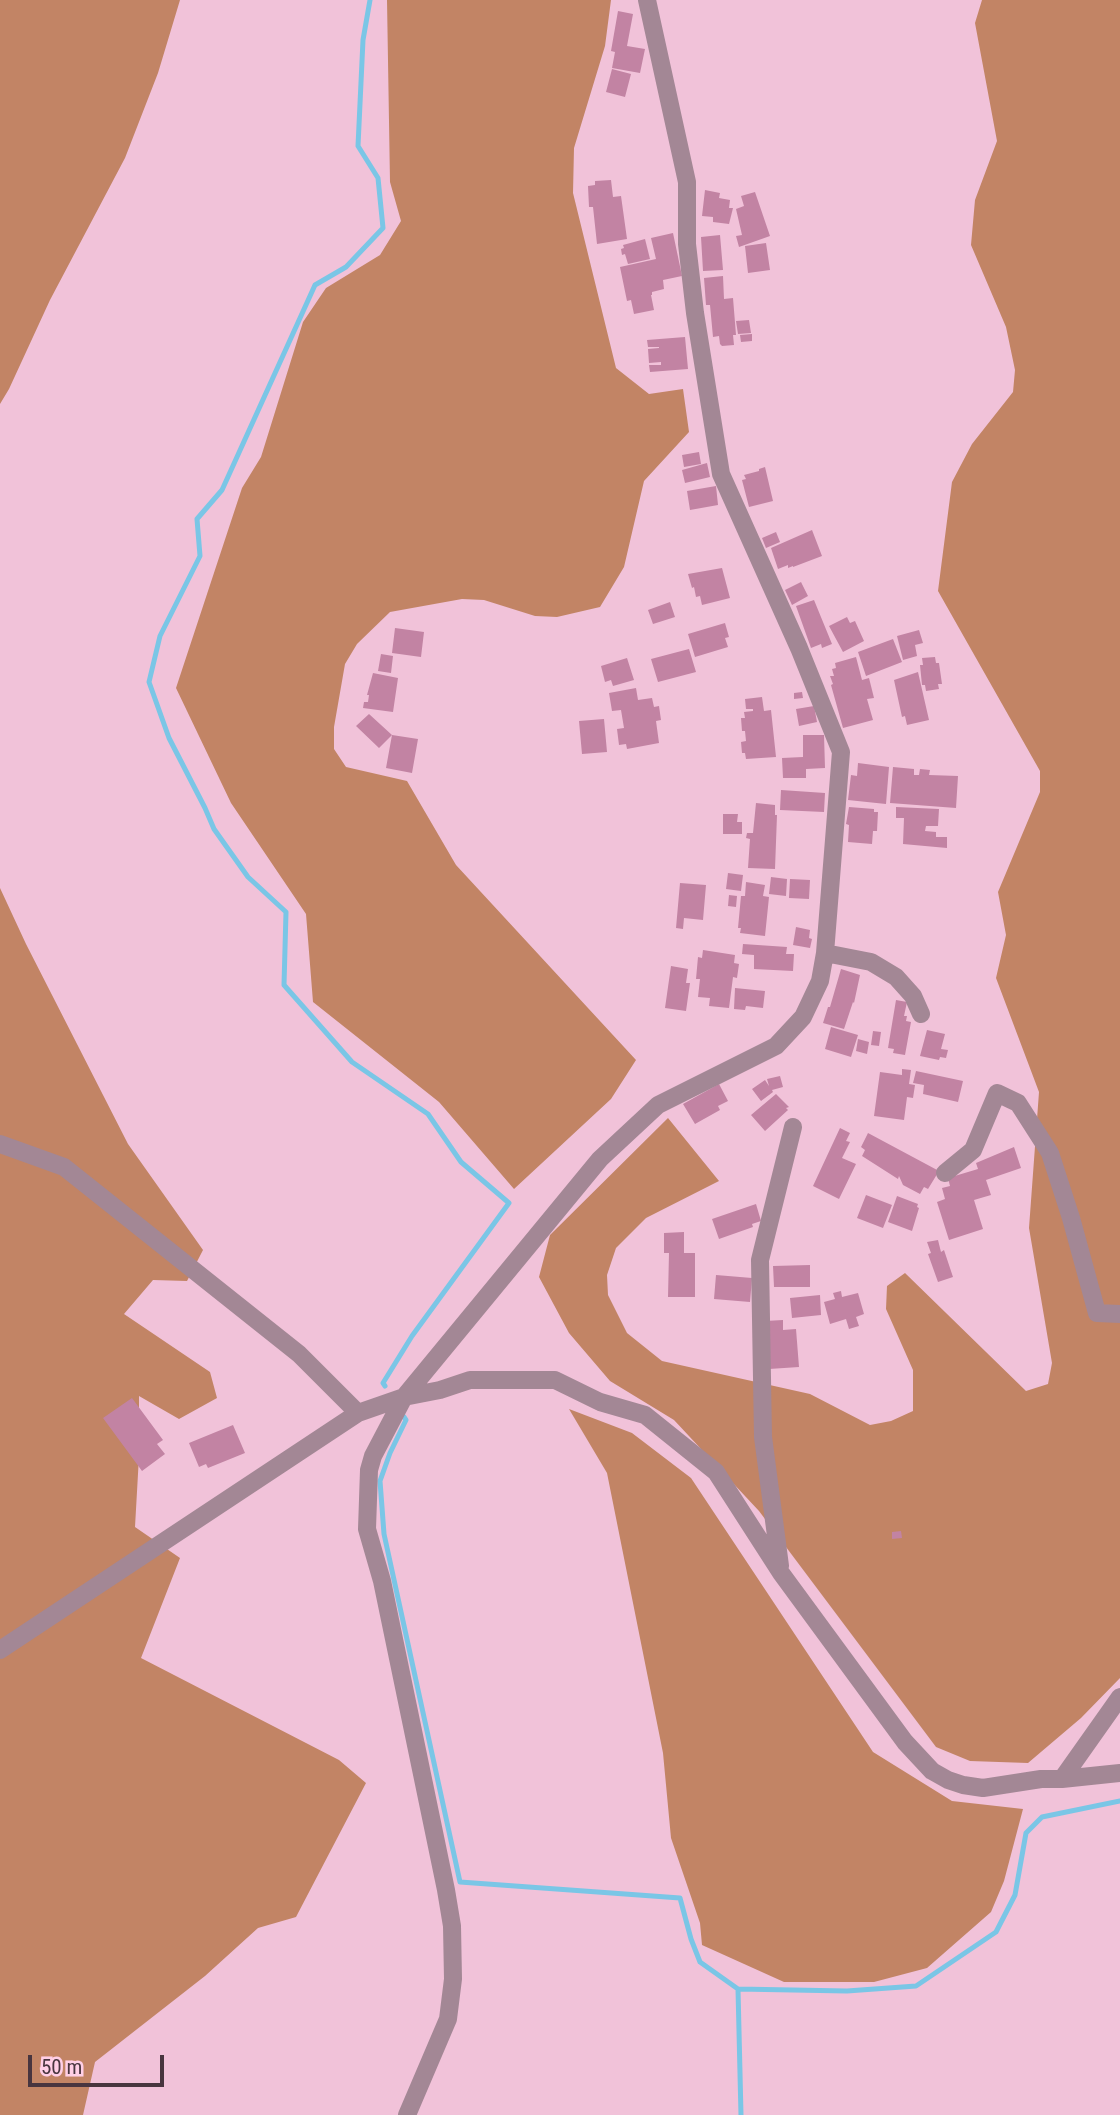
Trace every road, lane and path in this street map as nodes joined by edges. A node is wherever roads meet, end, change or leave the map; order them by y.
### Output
1 (647, 0) edge
2 (825, 953) junction
3 (921, 1014) dead end
4 (793, 1127) dead end
5 (0, 1144) edge
6 (945, 1173) dead end
7 (1120, 1314) edge
8 (404, 1397) junction
9 (358, 1413) junction
10 (781, 1573) junction
11 (0, 1650) edge
12 (1120, 1697) edge
13 (1120, 1773) edge
14 (1062, 1779) junction
15 (407, 2115) edge

1 - 2 street
2 - 3 street
2 - 8 street
4 - 10 street
5 - 9 street
6 - 7 street
8 - 9 street
8 - 10 street
8 - 15 street
9 - 11 street
10 - 14 street
12 - 14 street
13 - 14 street

